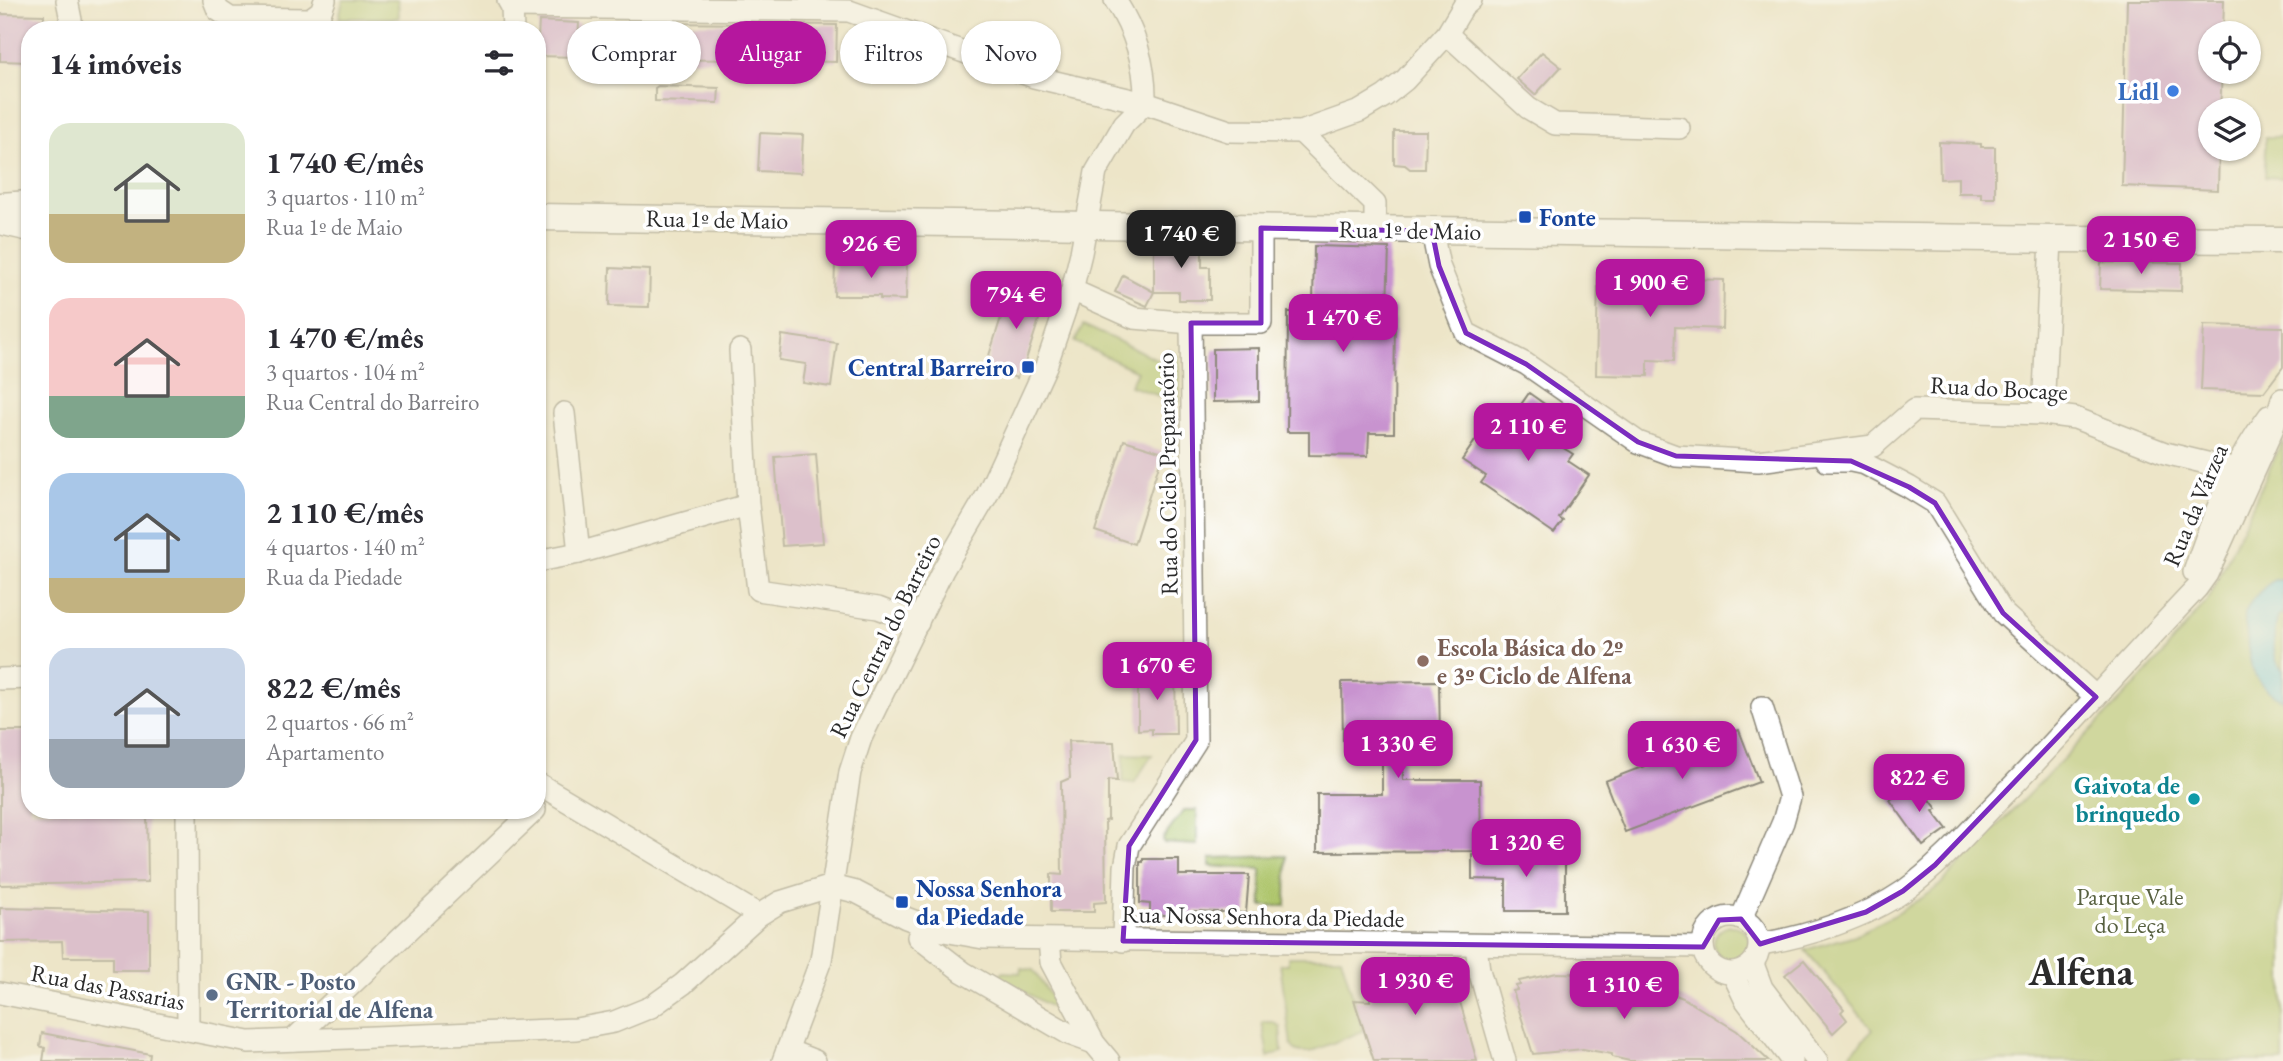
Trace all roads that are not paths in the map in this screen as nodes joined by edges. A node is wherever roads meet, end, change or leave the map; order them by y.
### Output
1 (67, 0) edge
2 (214, 0) edge
3 (325, 0) edge
4 (1115, 0) edge
5 (1471, 0) edge
6 (510, 4) edge
7 (71, 21) edge
8 (1447, 34) junction
9 (1145, 103) junction
10 (1679, 128) dead end
11 (1301, 132) junction
12 (21, 205) edge
13 (0, 206) edge
14 (546, 217) edge
15 (0, 221) edge
16 (1086, 225) junction
17 (21, 226) edge
18 (1261, 228) junction
19 (1375, 230) junction
20 (1432, 231) junction
21 (2052, 239) junction
22 (2283, 240) edge
23 (1072, 290) junction
24 (1191, 323) junction
25 (740, 350) dead end
26 (2283, 398) edge
27 (564, 413) dead end
28 (2043, 414) junction
29 (1873, 446) junction
30 (2260, 457) junction
31 (1780, 459) junction
32 (2235, 468) junction
33 (1909, 486) junction
34 (748, 505) junction
35 (579, 553) junction
36 (546, 559) edge
37 (2185, 600) junction
38 (918, 623) junction
39 (21, 678) edge
40 (0, 679) edge
41 (2096, 697) junction
42 (1762, 707) dead end
43 (546, 802) edge
44 (187, 819) edge
45 (520, 819) edge
46 (832, 886) junction
47 (759, 915) junction
48 (1741, 919) junction
49 (918, 937) dead end
50 (1049, 940) junction
51 (1123, 941) junction
52 (1476, 946) junction
53 (1703, 947) junction
54 (1756, 954) junction
55 (1733, 974) junction
56 (0, 993) edge
57 (188, 1030) junction
58 (293, 1040) junction
59 (1094, 1042) junction
60 (248, 1052) edge
61 (785, 1056) edge
62 (815, 1061) edge
63 (1109, 1061) edge
64 (1505, 1061) edge
65 (1792, 1061) edge
66 (1816, 1061) edge

1 - 7 street
2 - 3 street
4 - 9 street
5 - 8 street
6 - 9 street
8 - 10 street
8 - 11 street
9 - 11 street
9 - 16 street, Rua Central do Barreiro
11 - 19 street
12 - 13 main road
14 - 16 main road, Rua 1º de Maio
15 - 17 main road
16 - 18 main road, Rua 1º de Maio
16 - 23 street, Rua Central do Barreiro
18 - 19 main road, Rua 1º de Maio
18 - 24 street
19 - 20 main road, Rua 1º de Maio
20 - 21 main road, Rua 1º de Maio
20 - 31 street
21 - 22 main road, Rua 1º de Maio
21 - 28 street
23 - 24 street
23 - 38 street, Rua Central do Barreiro
24 - 51 street, Rua do Ciclo Preparatório
25 - 34 street
26 - 30 street, Rua da Várzea
26 - 32 street, Rua da Várzea
27 - 35 street
28 - 29 street, Rua do Bocage
28 - 32 street, Rua do Bocage
29 - 31 street
29 - 33 street
30 - 32 street
30 - 37 street, Rua da Várzea
31 - 33 street
32 - 37 street, Rua da Várzea
33 - 41 street
34 - 35 street
34 - 38 street
35 - 36 street
37 - 41 street, Rua da Várzea
38 - 46 street, Rua Central do Barreiro
39 - 40 street
41 - 54 street
42 - 48 street
43 - 47 street
44 - 57 street
45 - 58 street
46 - 47 street, Rua das Passarias
46 - 50 street, Rua Nossa Senhora da Piedade
46 - 61 street, Rua Central do Barreiro
47 - 58 street, Rua das Passarias
48 - 53 street
48 - 54 street
49 - 59 street
50 - 51 street, Rua Nossa Senhora da Piedade
50 - 59 street
51 - 52 street, Rua Nossa Senhora da Piedade
52 - 53 street, Rua Nossa Senhora da Piedade
52 - 64 street
53 - 55 street
54 - 55 street
54 - 66 street
55 - 65 street
56 - 57 street, Rua das Passarias
57 - 60 street, Rua das Passarias
58 - 60 street, Rua das Passarias
59 - 63 street
61 - 62 street

